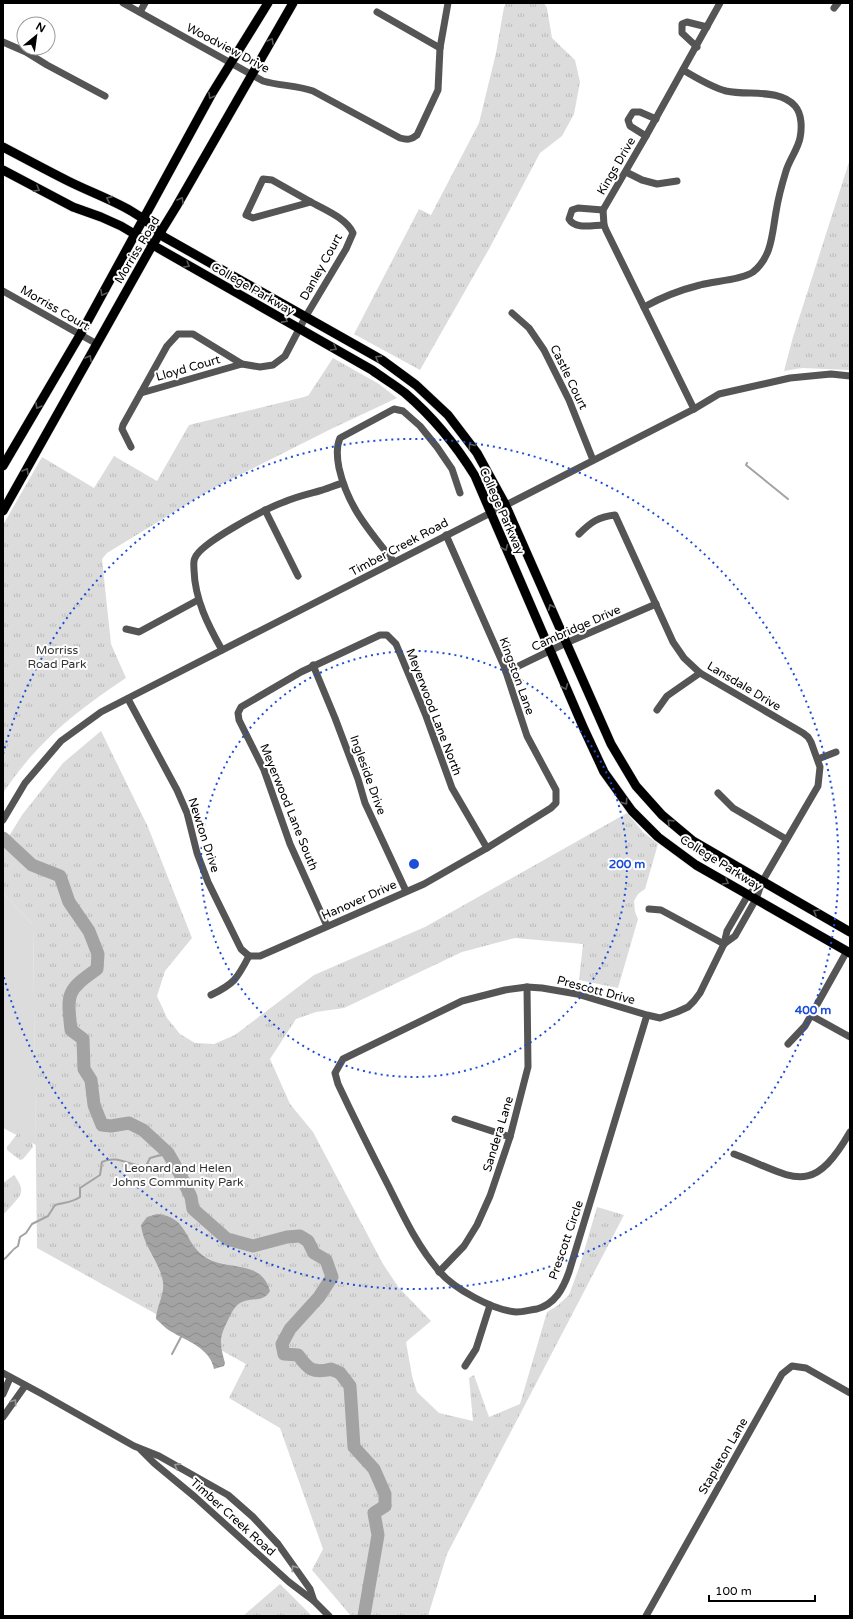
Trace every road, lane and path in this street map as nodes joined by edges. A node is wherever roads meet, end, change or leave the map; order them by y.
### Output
1 (123, 3) edge
2 (145, 3) edge
3 (268, 3) edge
4 (293, 3) edge
5 (448, 3) edge
6 (720, 3) edge
7 (140, 12) junction
8 (377, 12) dead end
9 (707, 27) junction
10 (3, 42) edge
11 (697, 47) junction
12 (440, 48) junction
13 (231, 63) junction
14 (683, 70) junction
15 (252, 74) junction
16 (106, 96) dead end
17 (656, 119) junction
18 (646, 136) junction
19 (3, 147) edge
20 (3, 170) edge
21 (626, 172) junction
22 (676, 181) dead end
23 (311, 202) junction
24 (603, 210) junction
25 (143, 218) junction
26 (604, 225) junction
27 (161, 233) junction
28 (135, 234) junction
29 (153, 245) junction
30 (3, 291) edge
31 (644, 307) junction
32 (512, 312) dead end
33 (306, 316) junction
34 (300, 329) junction
35 (80, 335) junction
36 (97, 344) junction
37 (242, 364) junction
38 (850, 376) edge
39 (141, 393) junction
40 (694, 408) junction
41 (131, 447) dead end
42 (593, 460) junction
43 (3, 466) edge
44 (343, 483) junction
45 (460, 492) dead end
46 (505, 504) junction
47 (4, 506) edge
48 (265, 510) junction
49 (490, 512) junction
50 (579, 534) dead end
51 (446, 535) junction
52 (394, 562) junction
53 (298, 576) dead end
54 (198, 600) junction
55 (656, 604) junction
56 (126, 629) dead end
57 (566, 643) junction
58 (222, 650) junction
59 (550, 651) junction
60 (313, 665) junction
61 (506, 672) junction
62 (700, 673) junction
63 (128, 699) junction
64 (657, 710) dead end
65 (836, 752) dead end
66 (818, 759) junction
67 (718, 793) dead end
68 (556, 803) joint
69 (3, 820) edge
70 (786, 839) junction
71 (487, 848) junction
72 (762, 882) junction
73 (406, 891) junction
74 (752, 897) junction
75 (649, 909) dead end
76 (328, 926) junction
77 (850, 932) edge
78 (724, 944) junction
79 (849, 952) edge
80 (249, 956) junction
81 (527, 987) junction
82 (210, 995) dead end
83 (647, 1015) junction
84 (812, 1016) junction
85 (850, 1037) edge
86 (788, 1044) dead end
87 (337, 1080) joint
88 (455, 1119) dead end
89 (850, 1132) edge
90 (510, 1137) junction
91 (734, 1154) dead end
92 (439, 1272) junction
93 (490, 1305) junction
94 (465, 1366) dead end
95 (3, 1374) edge
96 (10, 1378) junction
97 (25, 1386) junction
98 (850, 1393) edge
99 (3, 1394) edge
100 (3, 1418) edge
101 (138, 1447) junction
102 (314, 1601) junction
103 (329, 1616) edge
104 (646, 1616) edge

1 - 7 street, Woodview Drive
2 - 7 street
3 - 13 main road, Morriss Road
15 -> 4 main road, Morriss Road
5 - 12 street
6 - 9 street, Kings Drive
7 - 13 street, Woodview Drive
8 - 12 street
9 - 11 street, Kings Drive
9 - 11 street
10 - 16 street
11 - 14 street, Kings Drive
12 - 15 street, Woodview Drive
13 - 15 street, Woodview Drive
13 -> 25 main road, Morriss Road
14 - 17 street, Kings Drive
14 - 31 street
27 -> 15 main road, Morriss Road
17 - 18 street, Kings Drive
17 - 18 street
18 - 21 street, Kings Drive
25 -> 19 main road, College Parkway
20 -> 28 main road, College Parkway
21 - 22 street
21 - 24 street, Kings Drive
23 - 23 street, Danley Court
23 - 33 street, Danley Court
24 - 26 street, Kings Drive
24 - 26 street
25 - 27 main road, College Parkway
25 - 28 main road, Morriss Road
26 - 31 street, Kings Drive
27 - 29 main road, Morriss Road
27 - 33 main road, College Parkway
28 - 29 main road, College Parkway
28 -> 35 main road, Morriss Road
29 -> 34 main road, College Parkway
29 - 36 main road, Morriss Road
30 - 35 street, Morriss Court
31 - 40 street, Kings Drive
32 - 42 street, Castle Court
33 - 34 street, Lloyd Court
46 -> 33 main road, College Parkway
34 - 37 street, Lloyd Court
34 -> 49 main road, College Parkway
35 - 36 street, Morriss Court
35 -> 43 main road, Morriss Road
47 -> 36 main road, Morriss Road
37 - 39 street, Lloyd Court
37 - 39 street, Lloyd Court
38 - 40 street, Timber Creek Road
39 - 41 street, Lloyd Court
40 - 42 street, Timber Creek Road
42 - 46 street, Timber Creek Road
44 - 45 street
44 - 48 street
44 - 52 street
46 - 49 street, Timber Creek Road
57 -> 46 main road, College Parkway
48 - 53 street
48 - 54 street
49 - 51 street, Timber Creek Road
49 -> 59 main road, College Parkway
50 - 55 street, Lansdale Drive
51 - 52 street, Timber Creek Road
51 - 61 street, Kingston Lane
52 - 58 street, Timber Creek Road
54 - 56 street
54 - 58 street
55 - 57 street, Cambridge Drive
55 - 62 street, Lansdale Drive
57 - 59 street, Cambridge Drive
72 -> 57 main road, College Parkway
58 - 63 street, Timber Creek Road
59 - 61 street, Cambridge Drive
59 -> 74 main road, College Parkway
60 - 71 street, Meyerwood Lane North
60 - 73 street, Ingleside Drive
60 - 76 street, Meyerwood Lane South
61 - 68 street, Kingston Lane
62 - 64 street
62 - 66 street, Lansdale Drive
63 - 69 street, Timber Creek Road
63 - 80 street, Newton Drive
65 - 66 street
66 - 70 street, Lansdale Drive
67 - 70 street
68 - 71 street, Hanover Drive
70 - 72 street, Lansdale Drive
71 - 73 street, Hanover Drive
72 - 74 street, Prescott Drive
77 -> 72 main road, College Parkway
73 - 76 street, Hanover Drive
74 - 78 street, Prescott Drive
74 - 79 main road, College Parkway
75 - 78 street
76 - 80 street, Hanover Drive
78 - 83 street, Prescott Drive
79 - 84 street
80 - 82 street
81 - 83 street, Prescott Drive
81 - 87 street, Prescott Drive
81 - 90 street, Sandera Lane
83 - 93 street, Prescott Circle
84 - 85 street
84 - 86 street
87 - 92 street, Prescott Circle
88 - 90 street
89 - 91 street
90 - 92 street, Sandera Lane
92 - 93 street, Prescott Circle
93 - 94 street
95 - 96 street, Timber Creek Road
96 - 97 street, Timber Creek Road
96 - 99 street
100 -> 97 street
97 - 101 street, Timber Creek Road
98 - 104 street, Stapleton Lane
101 - 102 street, Timber Creek Road
102 -> 101 street, Timber Creek Road
102 - 103 street, Timber Creek Road

